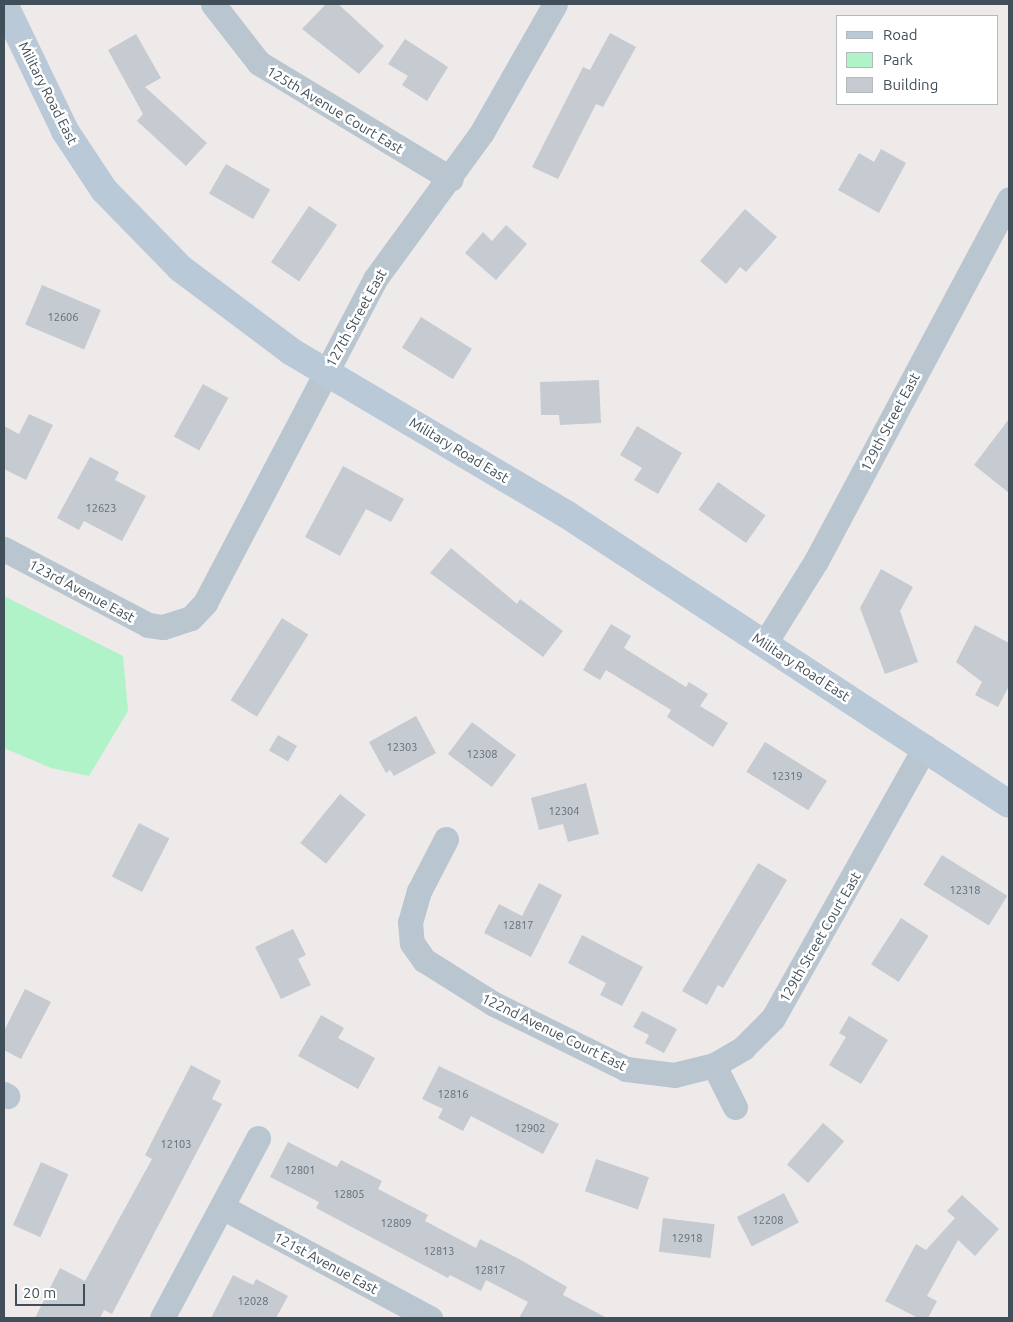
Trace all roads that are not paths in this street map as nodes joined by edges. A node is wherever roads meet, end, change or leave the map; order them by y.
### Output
1 (4, 4) edge
2 (213, 4) edge
3 (555, 4) edge
4 (451, 179) junction
5 (1009, 199) edge
6 (326, 371) junction
7 (4, 549) edge
8 (163, 627) joint
9 (765, 643) junction
10 (925, 747) junction
11 (1009, 804) edge
12 (446, 839) dead end
13 (714, 1065) junction
14 (735, 1107) dead end
15 (258, 1138) dead end
16 (222, 1207) junction
17 (162, 1318) edge
18 (430, 1318) edge

1 - 6 main road, Military Road East
2 - 4 street, 125th Avenue Court East
3 - 4 street, 127th Street East
4 - 6 street, 127th Street East
5 - 9 street, 129th Street East
6 - 8 street, 127th Street East
6 - 9 main road, Military Road East
7 - 8 street, 123rd Avenue East
9 - 10 main road, Military Road East
10 - 11 main road, Military Road East
10 - 13 street, 129th Street Court East
12 - 13 street, 122nd Avenue Court East
13 - 14 street
15 - 16 street
16 - 17 street
16 - 18 street, 121st Avenue East

